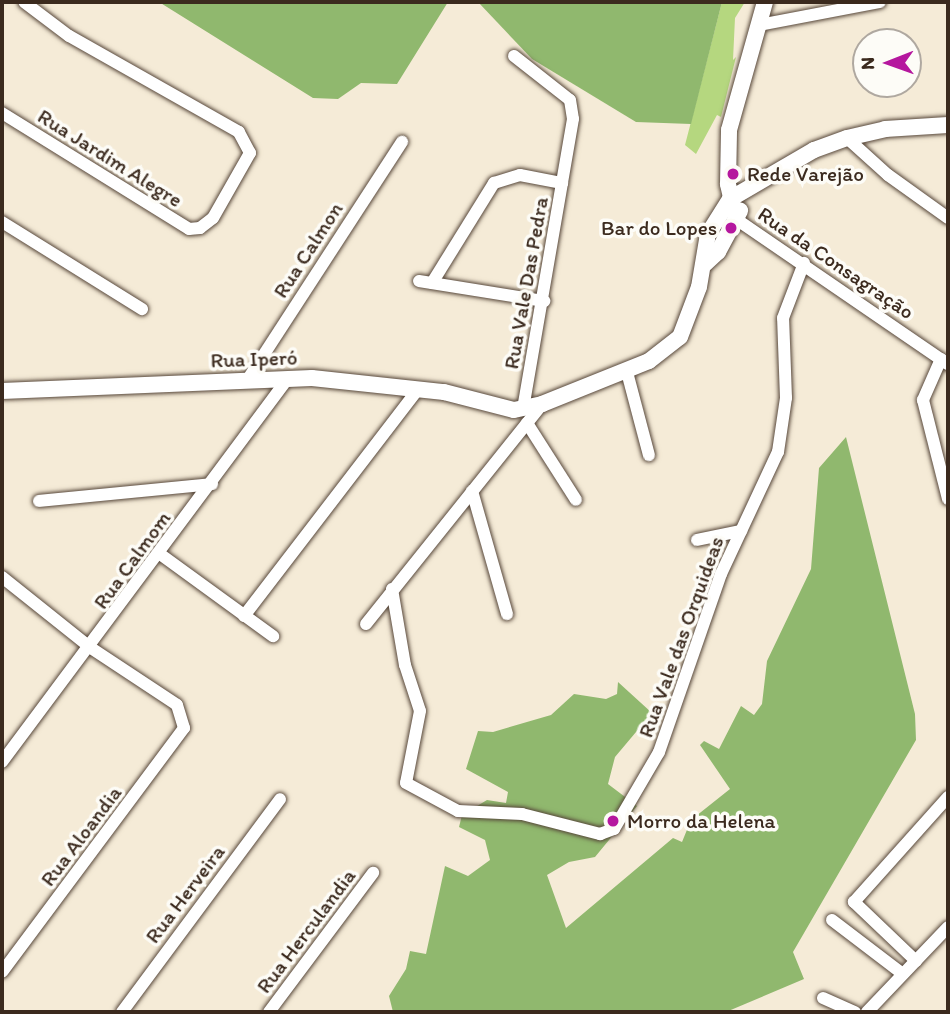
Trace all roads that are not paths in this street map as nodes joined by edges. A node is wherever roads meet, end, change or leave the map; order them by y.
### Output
1 (24, 2) edge
2 (765, 2) edge
3 (880, 2) edge
4 (760, 25) junction
5 (514, 56) dead end
6 (3, 115) edge
7 (948, 125) edge
8 (847, 138) junction
9 (402, 142) dead end
10 (562, 183) junction
11 (750, 190) junction
12 (730, 199) junction
13 (948, 218) edge
14 (736, 219) junction
15 (2, 222) edge
16 (804, 263) junction
17 (705, 264) junction
18 (544, 301) junction
19 (142, 309) dead end
20 (945, 362) edge
21 (627, 372) junction
22 (288, 378) junction
23 (248, 379) junction
24 (419, 388) junction
25 (2, 391) edge
26 (525, 416) junction
27 (649, 455) dead end
28 (212, 484) junction
29 (472, 491) junction
30 (948, 499) edge
31 (576, 500) dead end
32 (39, 501) dead end
33 (741, 531) junction
34 (697, 540) dead end
35 (160, 554) junction
36 (3, 582) edge
37 (392, 589) junction
38 (507, 614) dead end
39 (244, 616) junction
40 (366, 624) dead end
41 (273, 636) dead end
42 (91, 648) junction
43 (2, 762) edge
44 (948, 797) edge
45 (280, 799) dead end
46 (373, 873) dead end
47 (832, 920) dead end
48 (948, 927) edge
49 (916, 961) junction
50 (2, 972) edge
51 (904, 974) junction
52 (823, 998) dead end
53 (122, 1012) edge
54 (269, 1012) edge
55 (855, 1012) edge
56 (867, 1012) edge

1 - 6 street, Rua Jardim Alegre
2 - 4 street
3 - 4 street
4 - 12 street
5 - 10 street
7 - 8 street
8 - 11 street
8 - 13 street
9 - 23 street, Rua Calmon
10 - 18 street, Rua Vale Das Pedra
10 - 18 street, Rua Vale Das Pedra
11 - 12 street
11 - 14 street
12 - 14 street
12 - 17 street
14 - 16 street, Rua da Consagração
14 - 17 street
15 - 19 street
16 - 20 street, Rua da Consagração
16 - 33 street, Rua Vale das Orquideas
17 - 21 street, Rua Iperó
18 - 26 street, Rua Vale Das Pedra
20 - 30 street
21 - 26 street, Rua Iperó
21 - 27 street
22 - 23 street, Rua Iperó
22 - 24 street, Rua Iperó
22 - 28 street, Rua Calmom
23 - 25 street, Rua Iperó
24 - 26 street, Rua Iperó
24 - 39 street
26 - 29 street
26 - 31 street
28 - 32 street
28 - 35 street, Rua Calmom
29 - 37 street
29 - 38 street
33 - 34 street
33 - 37 street, Rua Vale das Orquideas
35 - 39 street
35 - 42 street, Rua Calmom
36 - 42 street
37 - 40 street
39 - 41 street
42 - 43 street, Rua Calmom
42 - 50 street, Rua Aloandia
44 - 49 street
45 - 53 street, Rua Herveira
46 - 54 street, Rua Herculandia
47 - 51 street
48 - 49 street
49 - 51 street
51 - 56 street
52 - 55 street

